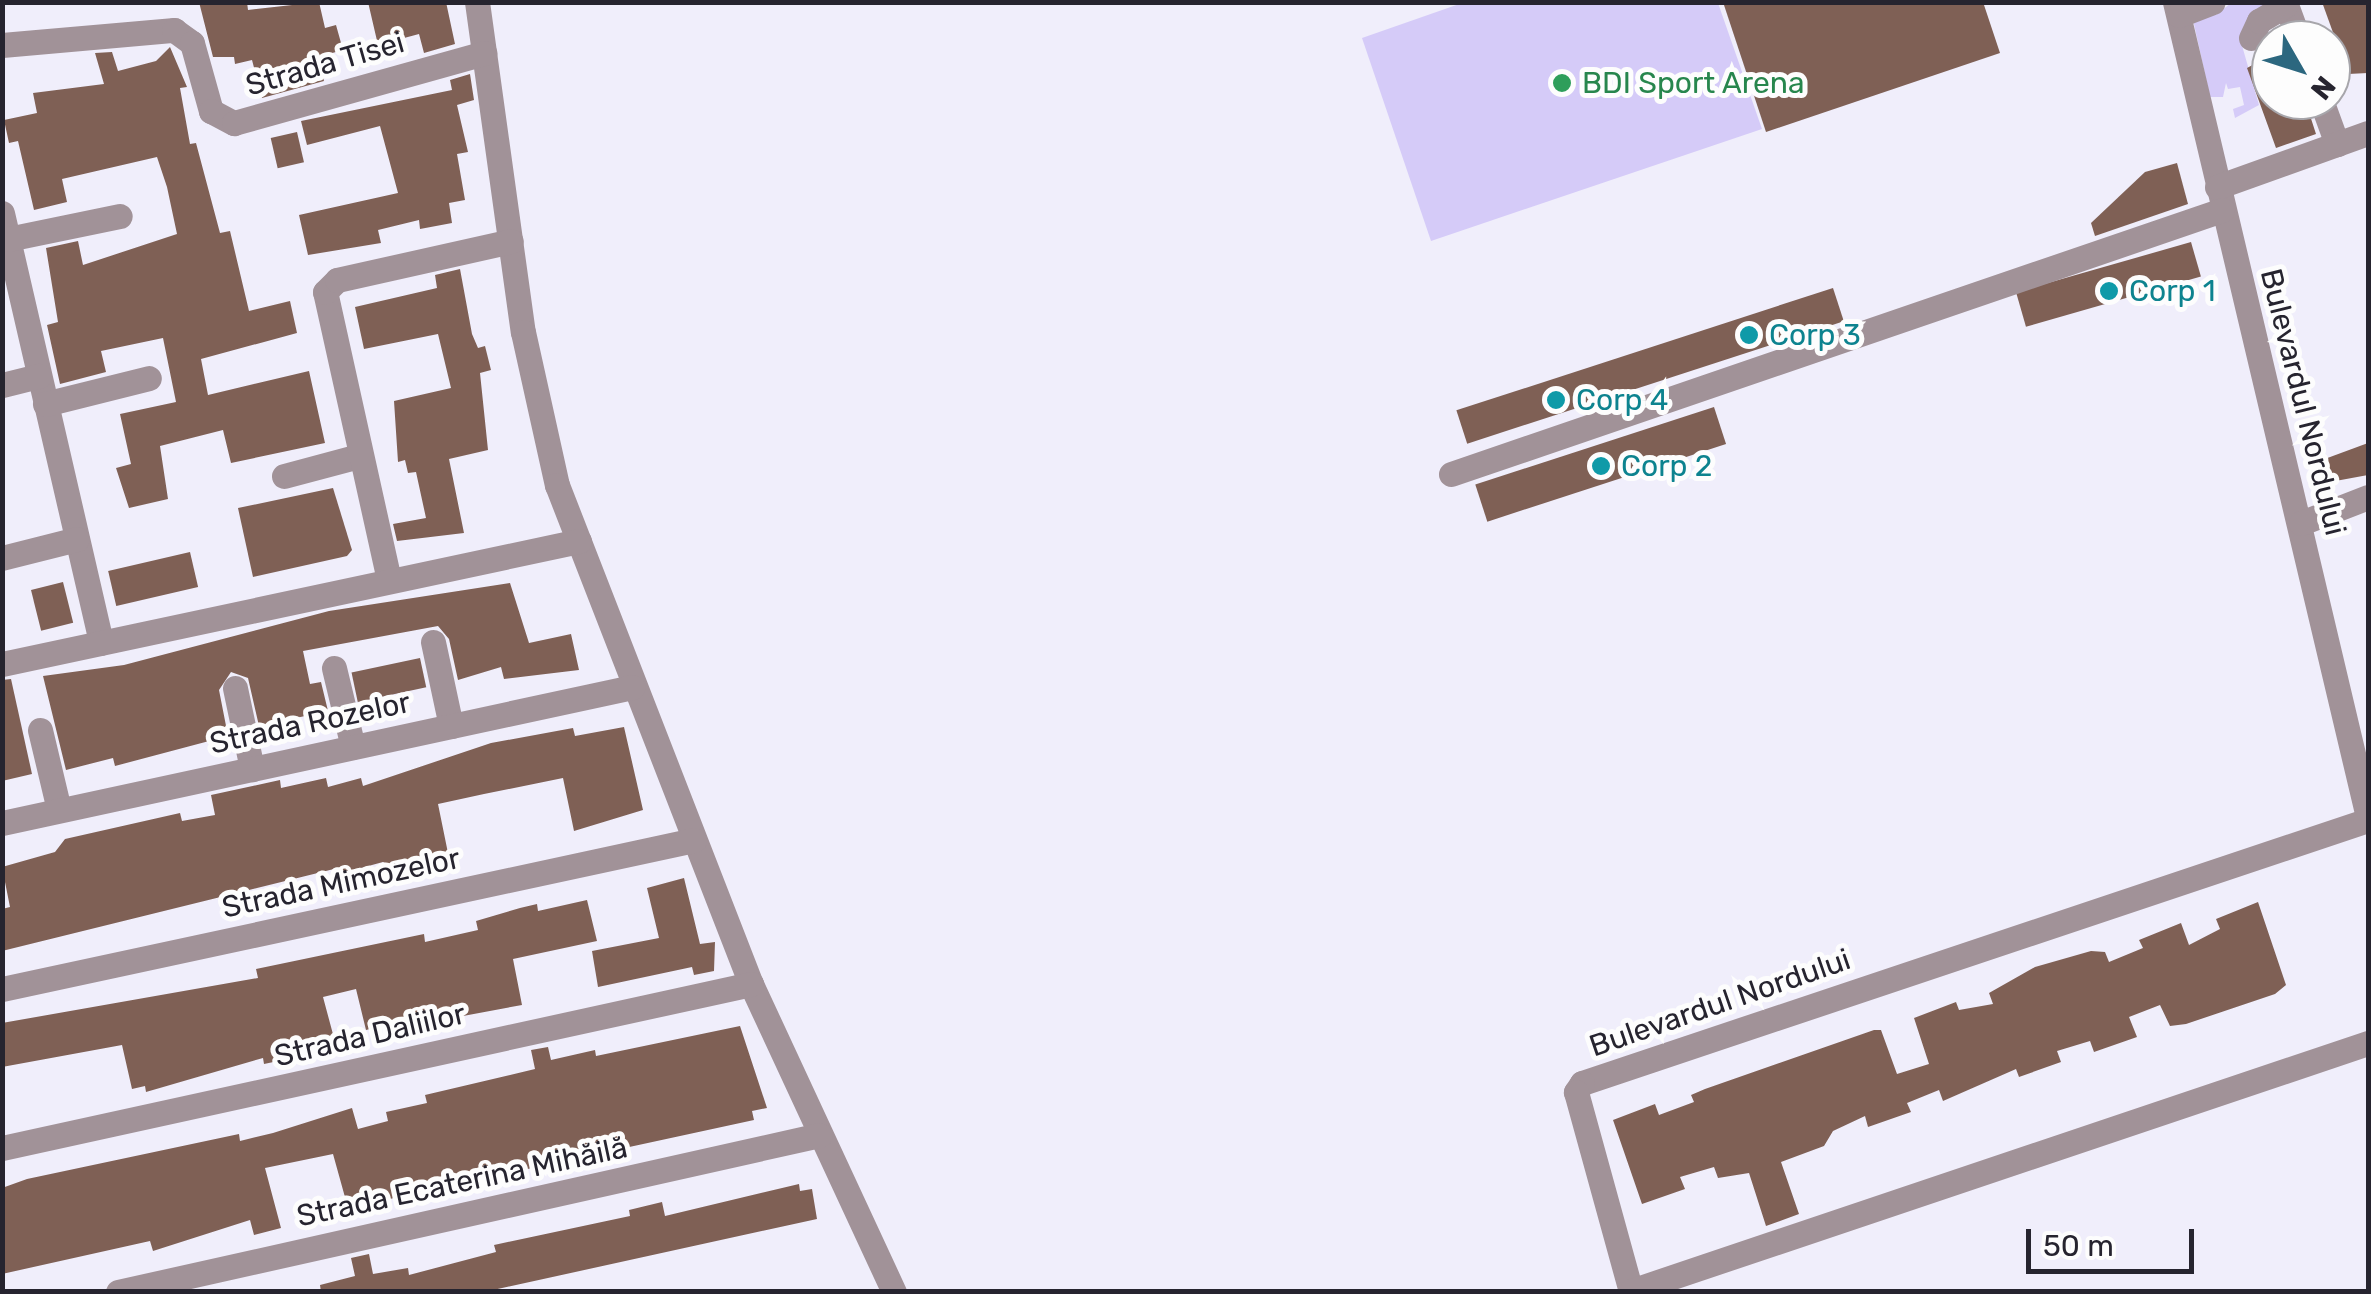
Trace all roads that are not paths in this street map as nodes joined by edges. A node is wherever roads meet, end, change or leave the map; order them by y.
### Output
1 (477, 2) edge
2 (2213, 2) edge
3 (2286, 4) edge
4 (2177, 9) edge
5 (2261, 20) edge
6 (2, 45) edge
7 (484, 54) junction
8 (2328, 120) edge
9 (2368, 133) edge
10 (2337, 144) junction
11 (2220, 198) junction
12 (2, 213) edge
13 (120, 216) dead end
14 (8, 239) junction
15 (512, 241) junction
16 (39, 376) junction
17 (148, 378) dead end
18 (2, 385) edge
19 (45, 404) junction
20 (359, 456) junction
21 (1450, 474) dead end
22 (284, 476) dead end
23 (2368, 497) edge
24 (2301, 522) junction
25 (77, 540) junction
26 (579, 541) junction
27 (2, 558) edge
28 (389, 580) junction
29 (433, 642) dead end
30 (101, 643) junction
31 (2, 664) edge
32 (334, 668) dead end
33 (632, 687) junction
34 (235, 688) dead end
35 (451, 726) junction
36 (40, 730) dead end
37 (353, 747) junction
38 (252, 769) junction
39 (59, 810) junction
40 (2368, 818) edge
41 (2, 822) edge
42 (694, 840) junction
43 (750, 984) junction
44 (2, 990) edge
45 (2368, 1043) edge
46 (820, 1135) junction
47 (2, 1148) edge
48 (118, 1292) edge
49 (894, 1292) edge

1 - 7 street
2 - 4 street
3 - 5 street
4 - 11 street, Bulevardul Nordului
6 - 7 street, Strada Tisei
7 - 15 street
8 - 10 street
9 - 10 street
10 - 11 street
11 - 21 street
11 - 24 street, Bulevardul Nordului
12 - 14 street
13 - 14 street
14 - 16 street
15 - 20 street
15 - 26 street
16 - 18 street
16 - 19 street
17 - 19 street
19 - 25 street
20 - 22 street
20 - 28 street
23 - 24 street
24 - 40 street, Bulevardul Nordului
25 - 27 street
25 - 30 street
26 - 28 street
26 - 33 street
28 - 30 street
29 - 35 street
30 - 31 street
32 - 37 street
33 - 35 street, Strada Rozelor
33 - 42 street
34 - 38 street
35 - 37 street, Strada Rozelor
36 - 39 street
37 - 38 street, Strada Rozelor
38 - 39 street, Strada Rozelor
39 - 41 street, Strada Rozelor
40 - 45 street, Bulevardul Nordului
42 - 43 street
42 - 44 street, Strada Mimozelor
43 - 46 street
43 - 47 street, Strada Daliilor
46 - 48 street, Strada Ecaterina Mihăilă
46 - 49 street

